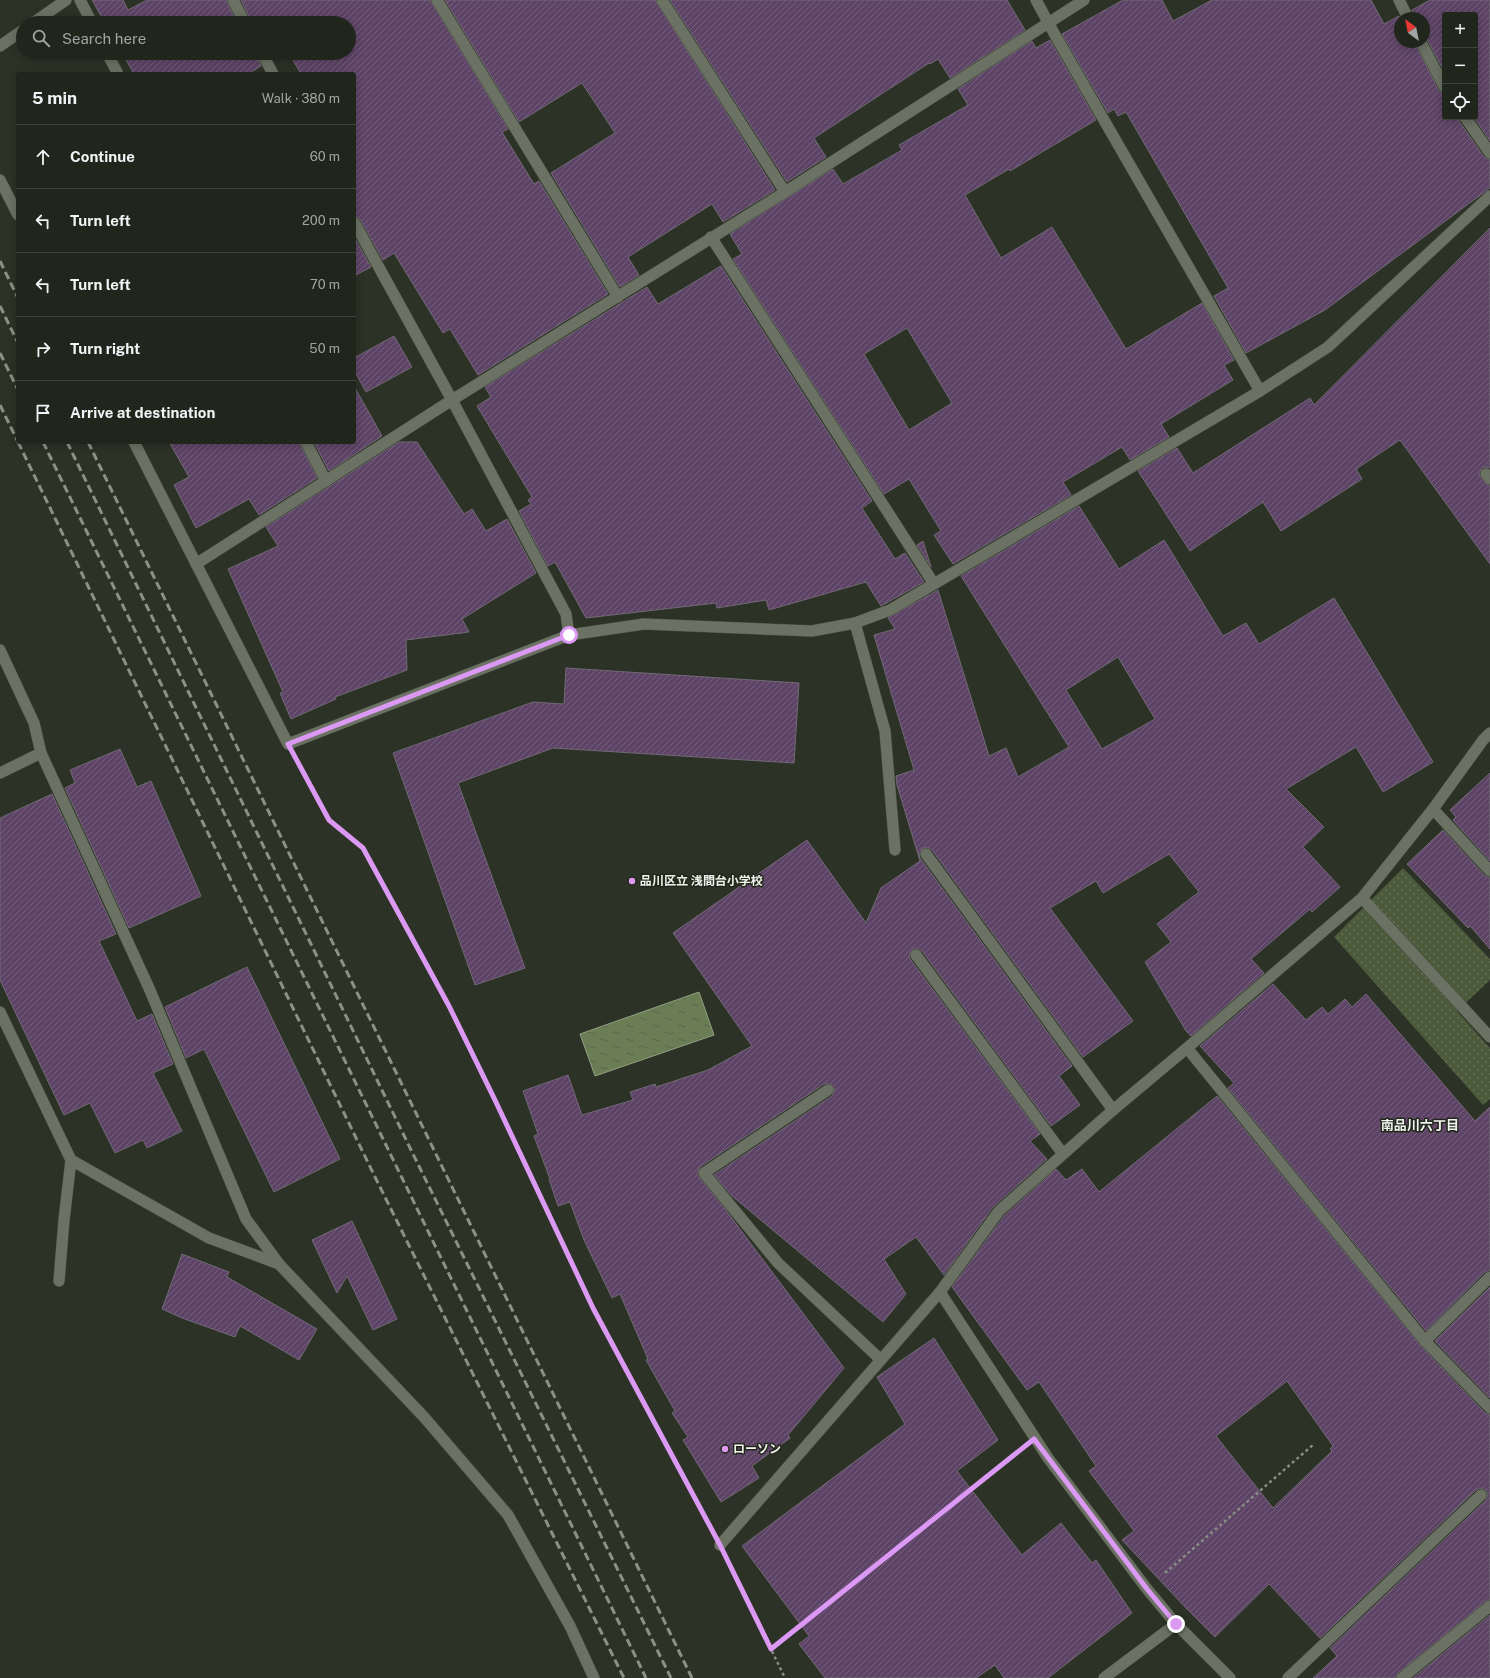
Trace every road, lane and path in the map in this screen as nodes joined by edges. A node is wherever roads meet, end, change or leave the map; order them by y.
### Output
1 (66, 0) edge
2 (80, 0) edge
3 (233, 0) edge
4 (437, 0) edge
5 (662, 0) edge
6 (1036, 0) edge
7 (1084, 0) edge
8 (1399, 0) edge
9 (1405, 12) edge
10 (43, 16) edge
11 (88, 16) edge
12 (241, 16) edge
13 (1048, 22) junction
14 (16, 35) edge
15 (0, 46) edge
16 (1424, 48) edge
17 (111, 60) edge
18 (266, 60) edge
19 (117, 72) edge
20 (272, 72) edge
21 (1443, 84) edge
22 (1467, 120) edge
23 (1490, 153) edge
24 (0, 180) edge
25 (785, 192) junction
26 (1490, 196) edge
27 (16, 211) edge
28 (356, 226) edge
29 (711, 237) junction
30 (618, 297) junction
31 (1260, 391) junction
32 (452, 400) junction
33 (135, 444) edge
34 (307, 444) edge
35 (326, 481) junction
36 (196, 564) junction
37 (934, 584) junction
38 (855, 623) junction
39 (569, 635) junction
40 (0, 650) edge
41 (1490, 733) edge
42 (288, 744) junction
43 (41, 753) junction
44 (0, 774) edge
45 (1433, 810) junction
46 (895, 850) dead end
47 (926, 854) dead end
48 (1490, 871) edge
49 (1362, 898) junction
50 (916, 955) dead end
51 (0, 1012) edge
52 (1490, 1037) edge
53 (1187, 1048) junction
54 (828, 1090) dead end
55 (1113, 1110) junction
56 (1063, 1154) junction
57 (71, 1160) junction
58 (279, 1264) junction
59 (1490, 1277) edge
60 (59, 1281) dead end
61 (940, 1292) junction
62 (1425, 1341) junction
63 (881, 1360) junction
64 (1490, 1408) edge
65 (1034, 1439) junction
66 (1314, 1444) dead end
67 (1481, 1495) dead end
68 (720, 1545) junction
69 (1147, 1589) junction
70 (1490, 1606) edge
71 (1176, 1624) junction
72 (771, 1649) junction
73 (594, 1678) edge
74 (785, 1678) edge
75 (1104, 1678) edge
76 (1230, 1678) edge
77 (1288, 1678) edge
78 (1402, 1678) edge

1 - 10 street
2 - 11 street
3 - 12 street
4 - 30 street
5 - 25 street
6 - 13 street
7 - 13 street
8 - 9 street
13 - 25 street
13 - 31 street
14 - 15 street
16 - 21 street
17 - 19 street
18 - 20 street
22 - 23 street
24 - 27 street
25 - 29 street
26 - 31 street
28 - 32 street
29 - 30 street
29 - 37 street
30 - 32 street
31 - 37 street
32 - 35 street
32 - 39 street
33 - 36 street
34 - 35 street
35 - 36 street
36 - 42 street
37 - 38 street
38 - 39 street
38 - 46 street
39 - 42 street
40 - 43 street
41 - 45 street
42 - 68 path
43 - 44 street
43 - 58 street
45 - 48 street
45 - 49 street
47 - 55 street
49 - 52 street
49 - 53 street
50 - 56 street
51 - 57 street
53 - 55 street
53 - 62 street
54 - 63 street
55 - 56 street
56 - 61 street
57 - 58 street
57 - 60 street
58 - 73 street
59 - 62 street
61 - 63 street
61 - 65 street
62 - 64 street
63 - 68 street
65 - 69 street
65 - 72 path
66 - 69 path
67 - 77 street
68 - 72 path
69 - 71 street
70 - 78 street
71 - 75 street
71 - 76 street
72 - 74 path

